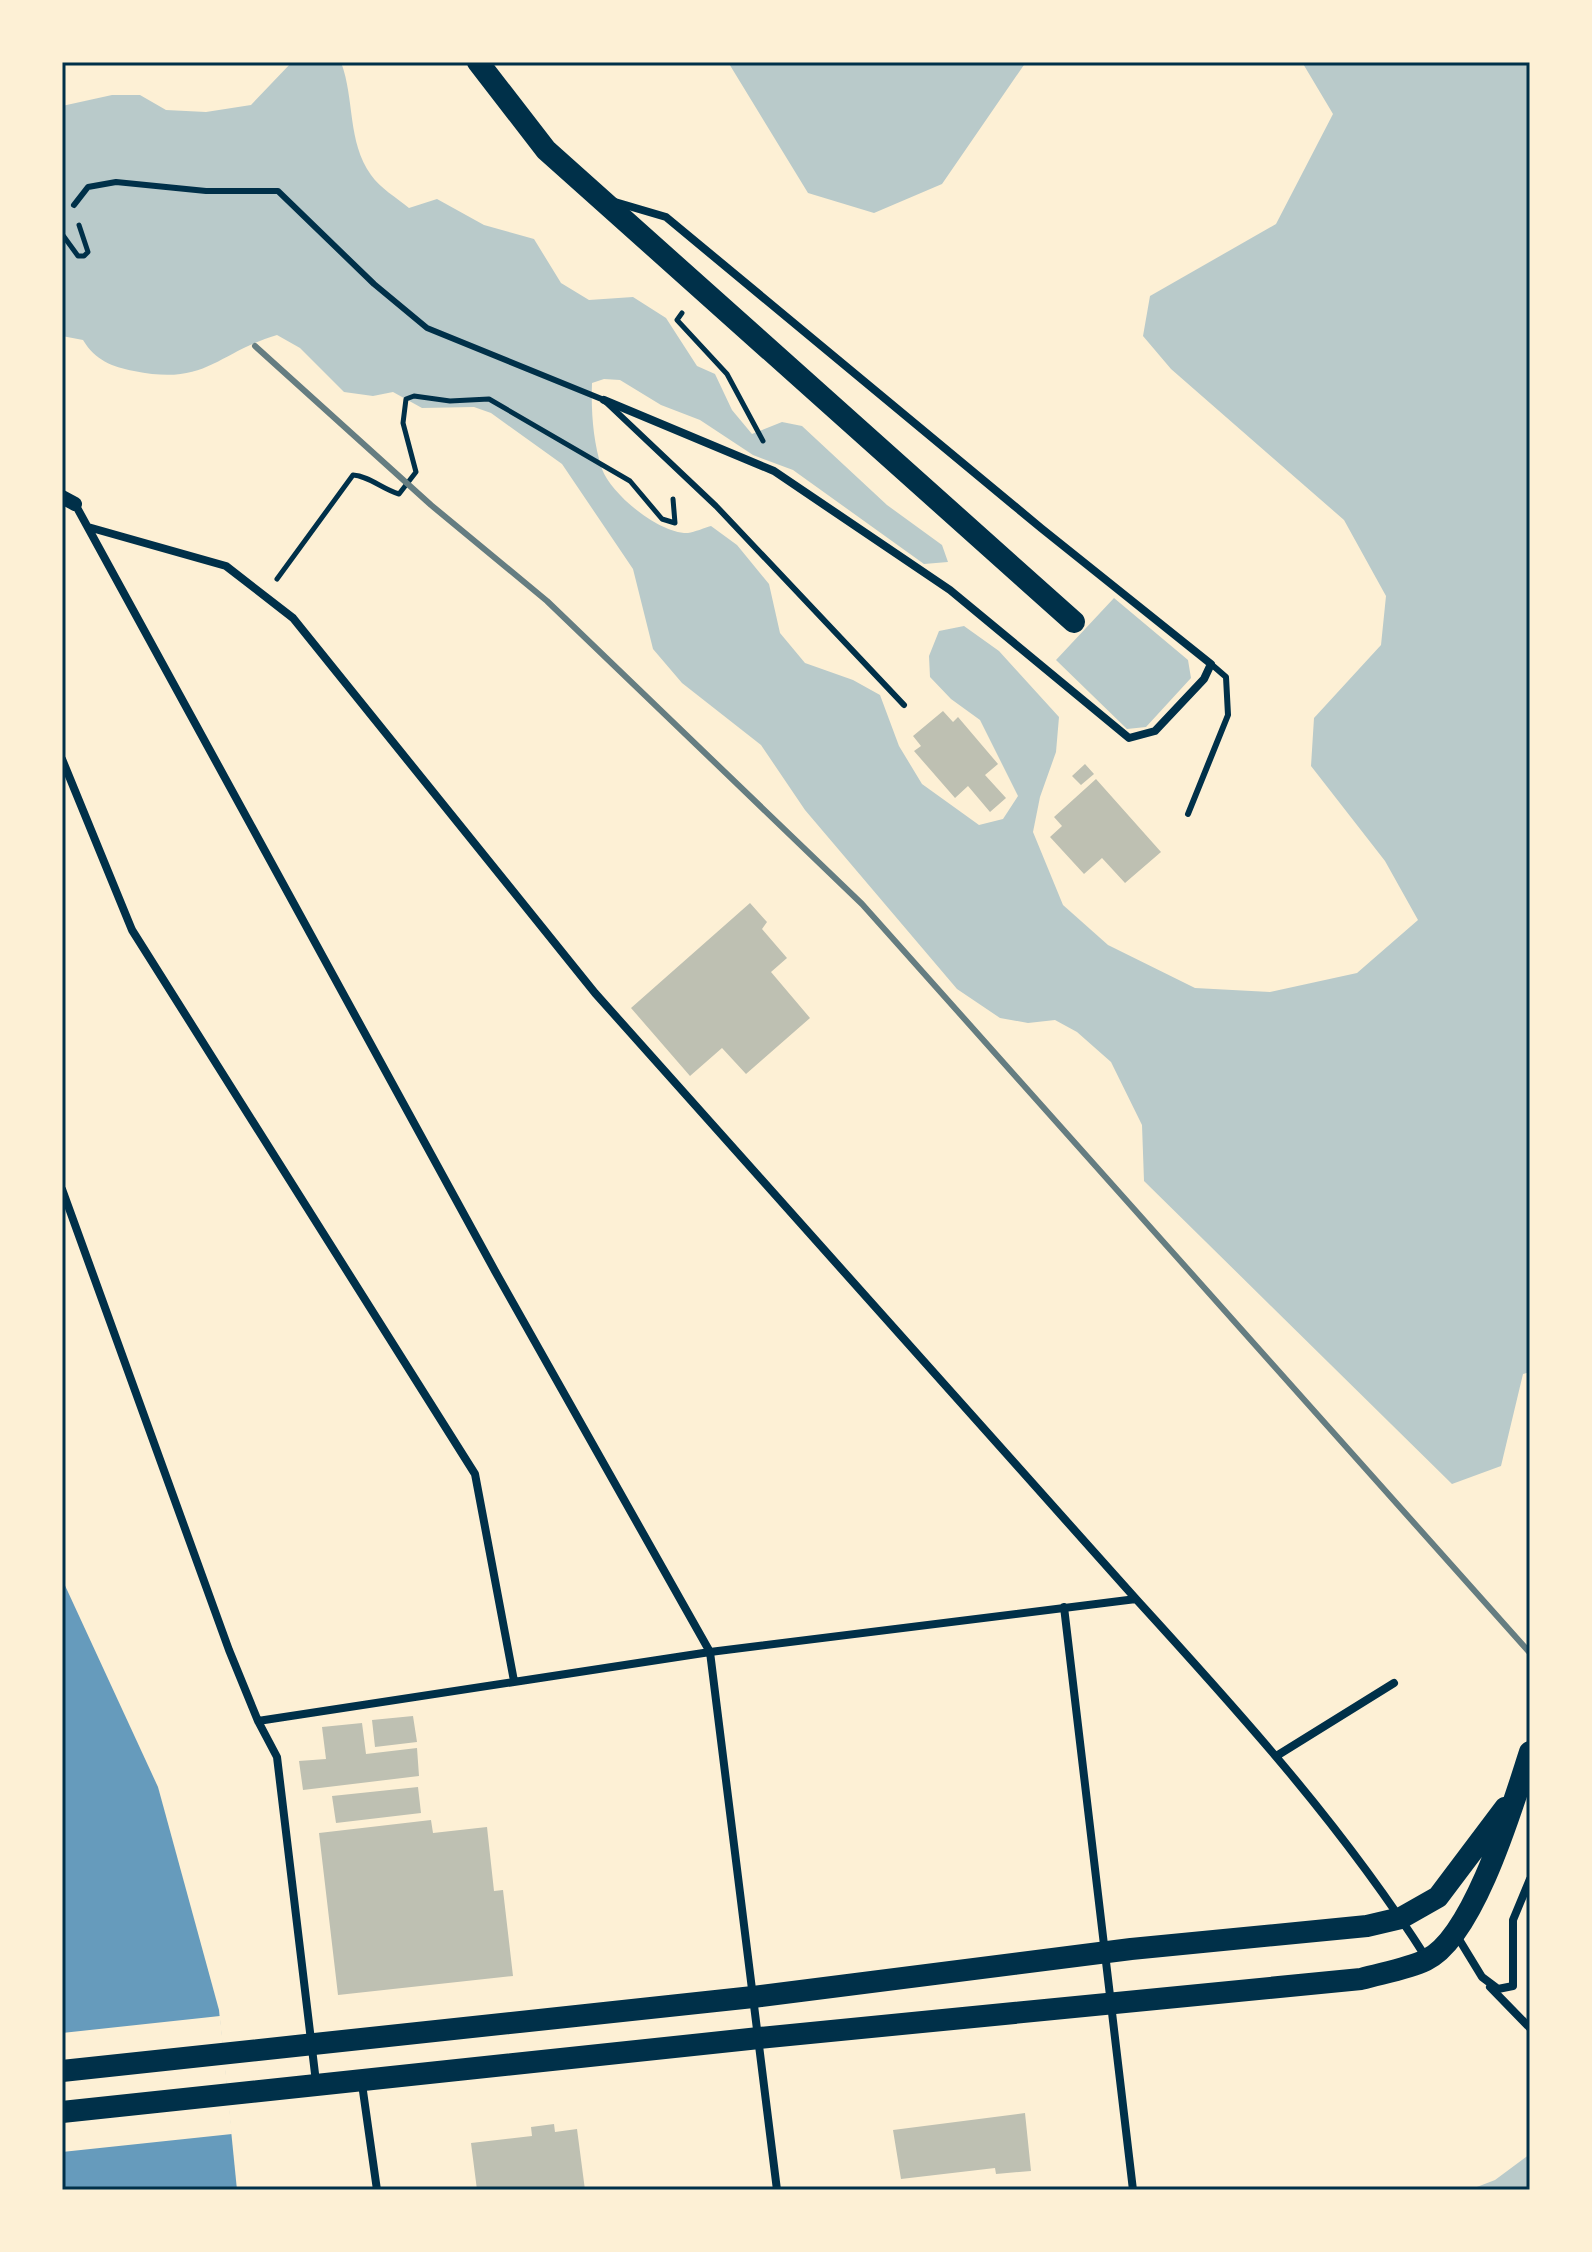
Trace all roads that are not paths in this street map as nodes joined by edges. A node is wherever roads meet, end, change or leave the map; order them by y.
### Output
1 (478, 62) edge
2 (597, 196) junction
3 (74, 205) road end
4 (604, 400) junction
5 (69, 500) edge
6 (88, 527) junction
7 (1074, 622) dead end
8 (1211, 664) junction
9 (904, 705) dead end
10 (62, 759) edge
11 (1188, 814) dead end
12 (62, 1189) edge
13 (1136, 1599) junction
14 (1064, 1607) junction
15 (710, 1652) junction
16 (514, 1681) junction
17 (1394, 1683) dead end
18 (258, 1721) junction
19 (1530, 1752) edge
20 (1278, 1755) junction
21 (1518, 1791) junction
22 (1530, 1879) edge
23 (1401, 1918) junction
24 (1455, 1932) junction
25 (1106, 1952) junction
26 (1428, 1960) junction
27 (1482, 1977) junction
28 (753, 1997) junction
29 (1112, 2003) junction
30 (1530, 2028) edge
31 (759, 2038) junction
32 (311, 2042) junction
33 (62, 2071) edge
34 (362, 2079) junction
35 (317, 2084) junction
36 (62, 2112) edge
37 (377, 2190) edge
38 (777, 2190) edge
39 (1133, 2190) edge

1 - 2 highway
2 - 7 highway
2 - 8 street
3 - 4 lane
4 - 8 street
4 - 9 lane
5 - 6 street
6 - 13 street
6 - 15 street
8 - 11 lane
10 - 16 street
12 - 18 street
13 - 14 street
13 - 20 street
14 - 15 street
14 - 25 street
15 - 16 street
15 - 28 street
16 - 18 street
17 - 20 street
18 - 32 street
19 - 21 highway
20 - 23 street
21 - 23 highway
21 - 24 highway
22 - 27 street
23 - 25 highway
23 - 26 street
24 - 26 highway
24 - 27 street
25 - 28 highway
25 - 29 street
26 - 29 highway
27 - 30 street
28 - 31 street
28 - 32 highway
29 - 31 highway
29 - 39 street
31 - 34 highway
31 - 38 street
32 - 33 highway
32 - 35 street
34 - 35 highway
34 - 37 street
35 - 36 highway

